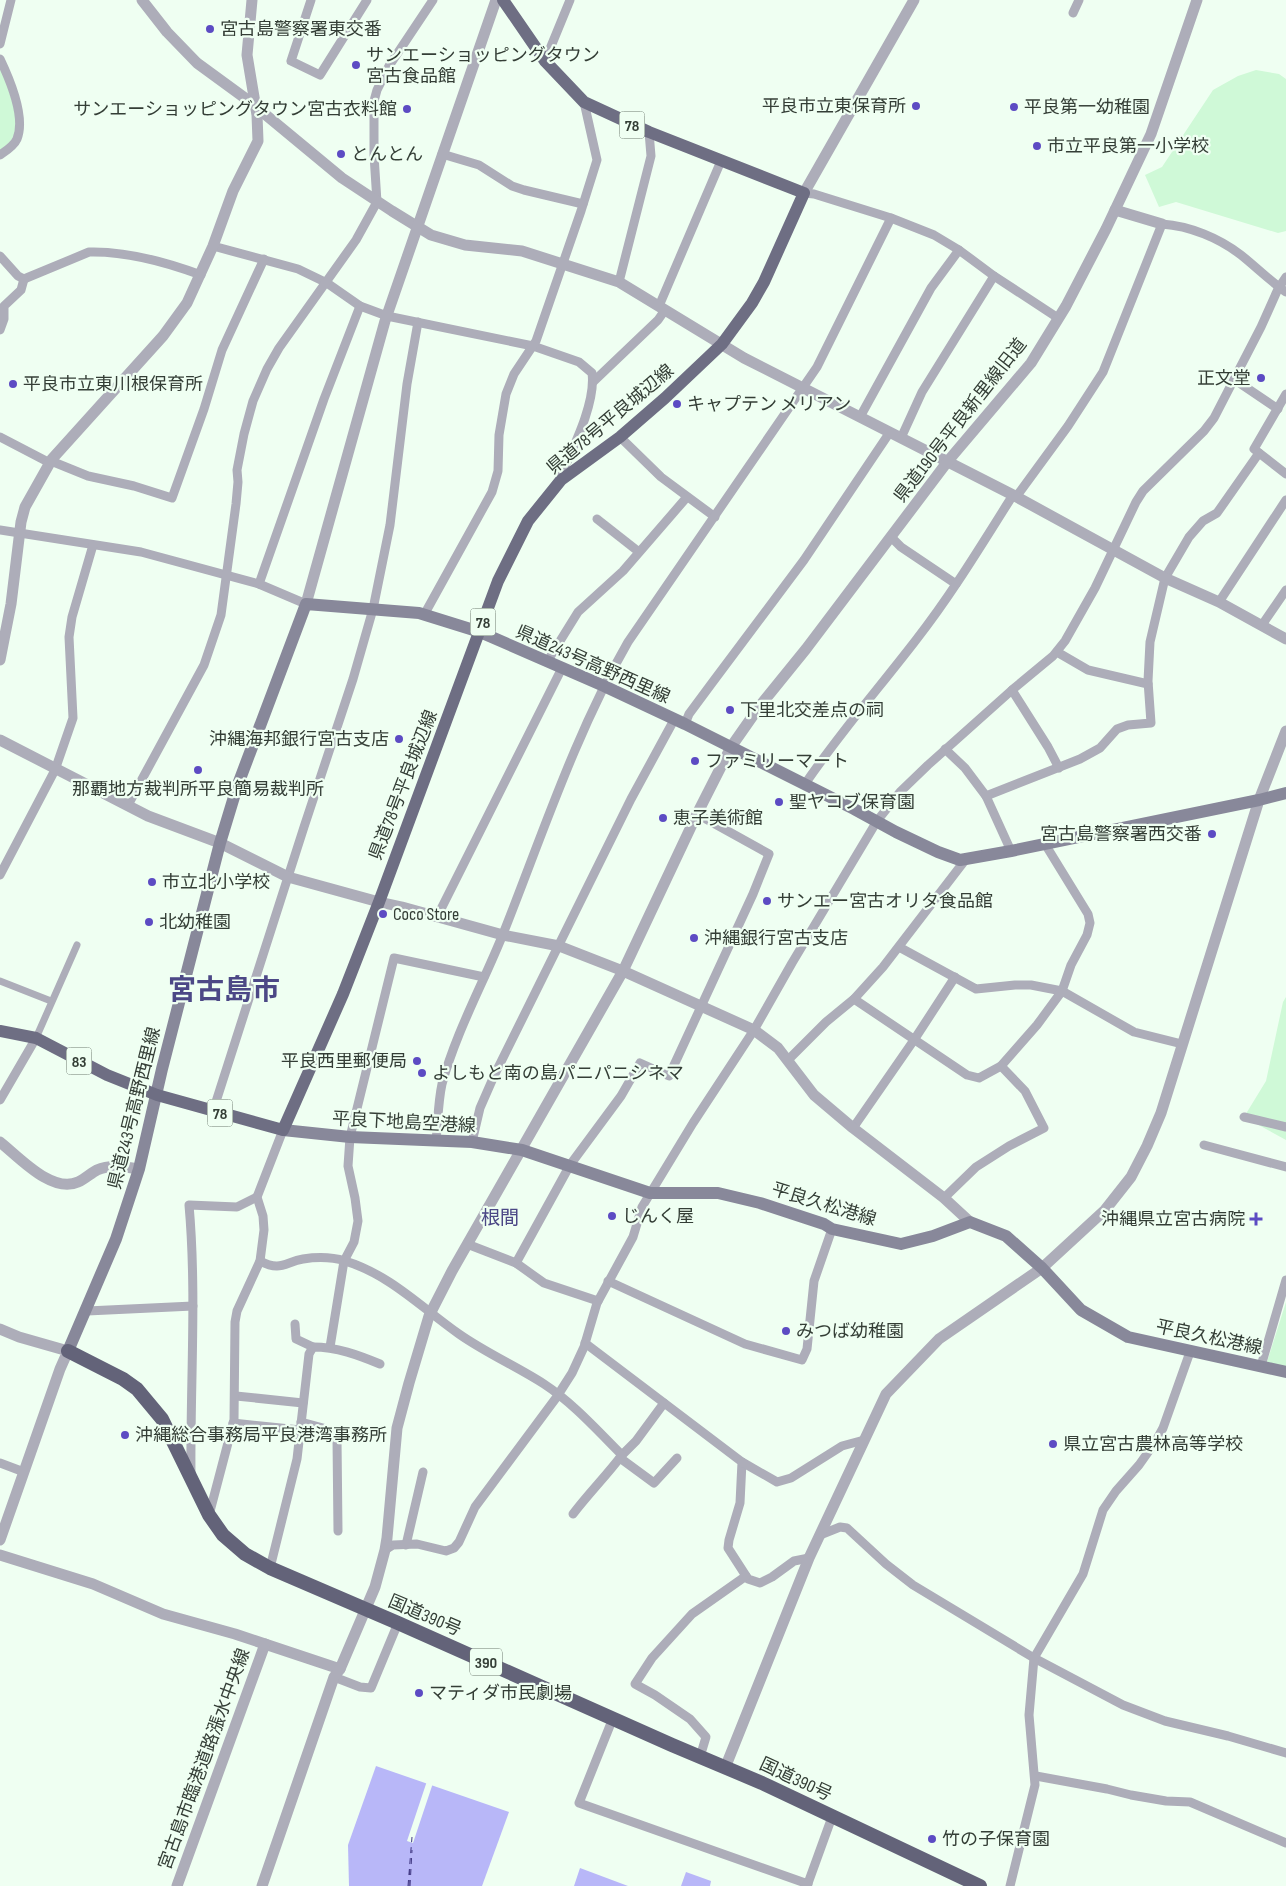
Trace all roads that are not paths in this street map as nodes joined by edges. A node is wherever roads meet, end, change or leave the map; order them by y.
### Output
1 (11, 0) edge
2 (142, 0) edge
3 (252, 0) edge
4 (311, 0) edge
5 (367, 0) edge
6 (433, 0) edge
7 (496, 0) edge
8 (503, 0) edge
9 (570, 0) edge
10 (914, 0) edge
11 (1079, 0) edge
12 (1198, 0) edge
13 (1073, 13) dead end
14 (0, 44) edge
15 (0, 59) edge
16 (545, 61) junction
17 (584, 102) junction
18 (255, 106) junction
19 (649, 132) junction
20 (442, 154) junction
21 (0, 155) edge
22 (721, 161) junction
23 (804, 192) junction
24 (377, 202) junction
25 (584, 204) junction
26 (1115, 210) junction
27 (891, 218) junction
28 (1162, 224) junction
29 (418, 226) junction
30 (214, 246) junction
31 (959, 250) junction
32 (0, 256) edge
33 (264, 259) junction
34 (562, 265) junction
35 (201, 275) junction
36 (994, 276) junction
37 (1286, 277) edge
38 (24, 279) junction
39 (619, 282) junction
40 (327, 283) junction
41 (1283, 290) edge
42 (360, 306) junction
43 (662, 308) junction
44 (387, 316) junction
45 (1058, 318) junction
46 (418, 322) junction
47 (0, 330) edge
48 (722, 344) junction
49 (533, 346) junction
50 (1235, 380) junction
51 (593, 382) junction
52 (804, 387) junction
53 (1286, 394) edge
54 (1278, 409) junction
55 (860, 417) junction
56 (890, 432) junction
57 (0, 437) edge
58 (620, 437) junction
59 (901, 438) junction
60 (1259, 453) junction
61 (948, 461) junction
62 (51, 462) junction
63 (1286, 474) edge
64 (561, 480) junction
65 (1015, 496) junction
66 (687, 497) junction
67 (1286, 500) edge
68 (715, 517) junction
69 (597, 520) dead end
70 (0, 530) edge
71 (20, 534) junction
72 (891, 537) junction
73 (93, 545) junction
74 (1114, 550) junction
75 (639, 552) junction
76 (227, 575) junction
77 (1165, 578) junction
78 (258, 584) junction
79 (956, 584) junction
80 (1286, 590) edge
81 (1219, 602) junction
82 (306, 604) junction
83 (373, 609) junction
84 (424, 615) junction
85 (1262, 624) junction
86 (480, 632) junction
87 (1286, 639) edge
88 (1056, 652) junction
89 (0, 660) edge
90 (547, 662) junction
91 (562, 668) junction
92 (1148, 684) junction
93 (604, 686) junction
94 (1012, 690) junction
95 (679, 722) junction
96 (1286, 732) edge
97 (0, 740) edge
98 (731, 747) junction
99 (946, 750) junction
100 (1059, 768) junction
101 (55, 770) junction
102 (805, 784) junction
103 (1286, 793) edge
104 (986, 796) junction
105 (1259, 800) junction
106 (128, 806) junction
107 (696, 814) junction
108 (877, 821) junction
109 (220, 843) junction
110 (1044, 844) junction
111 (1011, 851) junction
112 (966, 858) junction
113 (0, 874) edge
114 (288, 877) junction
115 (379, 902) junction
116 (437, 917) junction
117 (503, 935) junction
118 (76, 945) dead end
119 (559, 946) junction
120 (899, 946) junction
121 (623, 971) junction
122 (484, 976) junction
123 (955, 977) junction
124 (0, 982) edge
125 (1062, 990) junction
126 (854, 1000) junction
127 (51, 1001) junction
128 (700, 1007) junction
129 (754, 1030) junction
130 (0, 1031) edge
131 (36, 1038) junction
132 (914, 1040) junction
133 (1182, 1044) junction
134 (788, 1060) junction
135 (1001, 1066) junction
136 (157, 1095) junction
137 (0, 1100) edge
138 (213, 1111) junction
139 (1244, 1117) dead end
140 (1286, 1127) edge
141 (853, 1128) junction
142 (283, 1130) junction
143 (350, 1137) junction
144 (436, 1141) junction
145 (0, 1142) edge
146 (472, 1142) junction
147 (1204, 1145) dead end
148 (522, 1150) junction
149 (570, 1165) junction
150 (1286, 1167) edge
151 (139, 1169) junction
152 (650, 1193) junction
153 (257, 1197) junction
154 (944, 1198) junction
155 (970, 1222) junction
156 (832, 1229) junction
157 (467, 1244) junction
158 (260, 1261) junction
159 (344, 1261) junction
160 (516, 1263) junction
161 (1042, 1268) junction
162 (1286, 1280) edge
163 (608, 1281) junction
164 (598, 1301) junction
165 (193, 1306) junction
166 (86, 1311) junction
167 (431, 1314) junction
168 (295, 1324) dead end
169 (0, 1329) edge
170 (585, 1343) junction
171 (330, 1347) junction
172 (313, 1348) junction
173 (68, 1351) junction
174 (1190, 1352) junction
175 (380, 1364) dead end
176 (1262, 1366) junction
177 (1286, 1372) edge
178 (558, 1394) junction
179 (236, 1396) junction
180 (303, 1403) junction
181 (664, 1403) junction
182 (234, 1423) junction
183 (300, 1426) junction
184 (864, 1440) junction
185 (621, 1456) junction
186 (677, 1458) dead end
187 (742, 1462) junction
188 (0, 1463) edge
189 (24, 1472) junction
190 (423, 1472) dead end
191 (191, 1478) junction
192 (573, 1514) dead end
193 (208, 1515) junction
194 (338, 1531) dead end
195 (820, 1535) junction
196 (0, 1540) edge
197 (406, 1545) junction
198 (385, 1550) junction
199 (0, 1555) edge
200 (809, 1558) junction
201 (270, 1568) junction
202 (746, 1576) junction
203 (365, 1609) junction
204 (398, 1623) junction
205 (265, 1644) junction
206 (1034, 1658) junction
207 (337, 1673) junction
208 (612, 1718) junction
209 (1286, 1753) edge
210 (700, 1757) junction
211 (725, 1768) junction
212 (1036, 1776) junction
213 (832, 1816) junction
214 (1286, 1842) edge
215 (807, 1885) edge
216 (177, 1886) edge
217 (262, 1886) edge
218 (980, 1886) edge
219 (1010, 1886) edge

1 - 14 street
2 - 18 street
3 - 18 street
4 - 5 street
6 - 24 street
7 - 20 street
8 - 16 main road, 78
9 - 16 street
10 - 23 street
11 - 13 street
12 - 26 street, 県道190号平良新里線旧道
15 - 21 street
16 - 17 main road, 78
17 - 19 main road, 78
17 - 25 street
18 - 24 street
18 - 30 street
19 - 22 main road, 78
19 - 39 street
20 - 25 street
20 - 29 street
22 - 23 main road, 78
22 - 43 street
23 - 27 street
23 - 48 main road, 県道78号平良城辺線 / 78
24 - 29 street
24 - 40 street
25 - 34 street
26 - 28 street
26 - 45 street, 県道190号平良新里線旧道
27 - 31 street
27 - 52 street
28 - 41 street
28 - 65 street
29 - 34 street
29 - 44 street
30 - 33 street
30 - 35 street
31 - 36 street
31 - 55 street
32 - 38 street
33 - 40 street
33 - 62 street
34 - 39 street
34 - 49 street
35 - 38 street
35 - 62 street
36 - 45 street
36 - 59 street
37 - 41 street
38 - 47 street
39 - 43 street
40 - 42 street
40 - 76 street
41 - 50 street
42 - 44 street
42 - 78 street
43 - 48 street
43 - 51 street
44 - 46 street
44 - 82 street
45 - 61 street, 県道190号平良新里線旧道
46 - 49 street
46 - 83 street
48 - 52 street
48 - 58 main road, 県道78号平良城辺線 / 78
49 - 51 street
49 - 84 street
50 - 54 street
50 - 74 street
51 - 64 street
52 - 55 street
52 - 68 street
53 - 54 street
54 - 60 street
55 - 56 street
56 - 59 street
56 - 95 street
57 - 62 street
58 - 64 main road, 県道78号平良城辺線 / 78
58 - 66 street
59 - 61 street
60 - 63 street
60 - 77 street
61 - 65 street
61 - 72 street, 県道190号平良新里線旧道
62 - 71 street
64 - 86 main road, 県道78号平良城辺線 / 78
65 - 74 street
65 - 79 street
66 - 68 street
66 - 75 street
67 - 81 street
68 - 93 street
69 - 75 street
70 - 71 street
71 - 73 street
71 - 89 street
72 - 79 street
72 - 98 street, 県道190号平良新里線旧道
73 - 76 street
73 - 101 street
74 - 77 street
74 - 88 street
75 - 90 street
76 - 78 street
76 - 106 street
77 - 81 street
77 - 92 street
78 - 82 street
79 - 102 street
80 - 85 street
81 - 85 street
82 - 83 main road, 県道243号高野西里線
82 - 109 main road, 県道243号高野西里線
83 - 84 main road, 県道243号高野西里線
83 - 114 street
84 - 86 main road, 県道243号高野西里線
85 - 87 street
86 - 90 main road, 県道243号高野西里線
86 - 115 main road, 県道78号平良城辺線 / 78
88 - 92 street
88 - 94 street
90 - 91 main road, 県道243号高野西里線
91 - 93 main road, 県道243号高野西里線
91 - 116 street
92 - 100 street
93 - 95 main road, 県道243号高野西里線
93 - 117 street
94 - 99 street
94 - 100 street
95 - 98 main road, 県道243号高野西里線
95 - 119 street
96 - 105 street
97 - 101 street
98 - 102 main road, 県道243号高野西里線
98 - 107 street, 県道190号平良新里線旧道
99 - 104 street
99 - 108 street
100 - 104 street
101 - 106 street
101 - 113 street
102 - 108 main road, 県道243号高野西里線
103 - 105 main road, 県道243号高野西里線
104 - 111 street
105 - 110 main road, 県道243号高野西里線
105 - 133 street
106 - 109 street
107 - 121 street, 県道190号平良新里線旧道
107 - 128 street
108 - 112 main road, 県道243号高野西里線
108 - 129 street
109 - 114 street
109 - 136 main road, 県道243号高野西里線
110 - 111 main road, 県道243号高野西里線
110 - 125 street
111 - 112 main road, 県道243号高野西里線
112 - 120 street
114 - 115 street
114 - 138 street
115 - 116 street
115 - 142 main road, 県道78号平良城辺線 / 78
116 - 117 street
117 - 119 street
117 - 122 street
118 - 127 street
119 - 121 street
119 - 146 street
120 - 123 street
120 - 126 street
121 - 128 street
121 - 148 street, 県道190号平良新里線旧道
122 - 143 street
122 - 144 street
123 - 125 street
123 - 132 street
124 - 127 street
125 - 133 street
125 - 135 street
126 - 132 street
126 - 134 street
127 - 131 street
128 - 129 street
128 - 149 street
129 - 134 street
129 - 152 street
130 - 131 main road, 83
131 - 136 main road, 83
131 - 137 street
132 - 135 street
132 - 141 street
133 - 161 street
134 - 141 street
135 - 154 street
136 - 138 main road, 78
136 - 151 main road, 県道243号高野西里線
138 - 142 main road, 78
139 - 140 street
141 - 154 street
142 - 143 main road, 平良下地島空港線
142 - 153 street
143 - 144 main road, 平良下地島空港線
143 - 159 street
144 - 146 main road, 平良下地島空港線
145 - 151 street
146 - 148 main road, 平良下地島空港線
147 - 150 street
148 - 149 main road, 平良久松港線
148 - 157 street, 県道190号平良新里線旧道
149 - 152 main road, 平良久松港線
149 - 160 street
151 - 166 main road, 県道243号高野西里線
152 - 156 main road, 平良久松港線
152 - 163 street
153 - 158 street
153 - 165 street
154 - 155 street
155 - 156 main road, 平良久松港線
155 - 161 main road, 平良久松港線
156 - 163 street
157 - 160 street
157 - 167 street, 県道190号平良新里線旧道
158 - 159 street
158 - 179 street
159 - 167 street
159 - 171 street
160 - 164 street
161 - 174 main road, 平良久松港線
161 - 184 street
162 - 176 street
163 - 164 street
164 - 170 street
165 - 166 street
165 - 191 street
166 - 173 main road, 県道243号高野西里線
167 - 178 street
167 - 198 street, 県道190号平良新里線旧道
168 - 172 street
169 - 173 street
170 - 178 street
170 - 181 street
171 - 172 street
171 - 175 street
172 - 180 street
173 - 189 street
173 - 191 highway, 国道390号 / 390
174 - 176 main road, 平良久松港線
174 - 206 street
176 - 177 main road, 平良久松港線
178 - 185 street
178 - 197 street
179 - 180 street
179 - 182 street
180 - 183 street
181 - 185 street
181 - 187 street
182 - 183 street
182 - 193 street
183 - 194 street
183 - 201 street
184 - 187 street
184 - 195 street
185 - 186 street
185 - 192 street
187 - 202 street
188 - 189 street
189 - 196 street
190 - 197 street
191 - 193 highway, 国道390号 / 390
193 - 201 highway, 国道390号 / 390
195 - 200 street
195 - 206 street
197 - 198 street
198 - 203 street, 県道190号平良新里線旧道
199 - 205 street
200 - 202 street
200 - 211 street
201 - 203 highway, 国道390号 / 390
202 - 210 street
203 - 204 highway, 国道390号 / 390
203 - 207 street, 県道190号平良新里線旧道
204 - 207 street
204 - 208 highway, 国道390号 / 390
205 - 207 street
205 - 216 street, 宮古島市臨港道路漲水中央線
206 - 209 street
206 - 212 street
207 - 217 street, 県道190号平良新里線旧道
208 - 210 highway, 国道390号 / 390
208 - 215 street
210 - 211 highway, 国道390号 / 390
211 - 213 highway, 国道390号 / 390
212 - 214 street
212 - 219 street
213 - 215 street
213 - 218 highway, 国道390号 / 390

